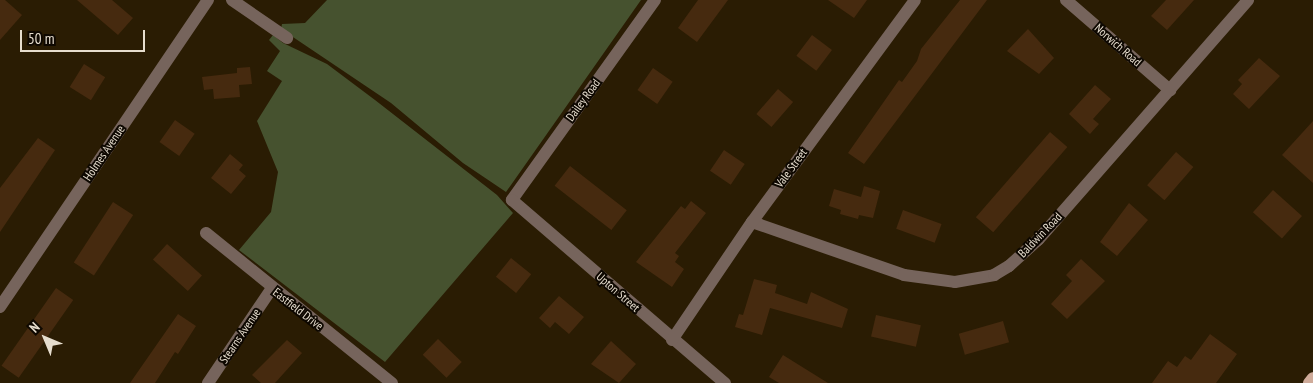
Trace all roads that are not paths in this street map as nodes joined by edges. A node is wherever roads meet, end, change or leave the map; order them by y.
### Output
1 (208, 0) edge
2 (232, 0) edge
3 (655, 0) edge
4 (915, 0) edge
5 (1066, 0) edge
6 (1248, 0) edge
7 (287, 38) dead end
8 (1170, 90) junction
9 (512, 200) joint
10 (752, 222) junction
11 (206, 233) dead end
12 (272, 288) junction
13 (0, 307) edge
14 (672, 340) junction
15 (1313, 378) edge
16 (208, 383) edge
17 (392, 383) edge
18 (725, 383) edge
19 (1309, 383) edge

1 - 13 street, Holmes Avenue
2 - 7 street
3 - 9 street, Dailey Road
4 - 10 street, Vale Street
5 - 8 street, Norwich Road
6 - 8 street, Baldwin Road
8 - 10 street, Baldwin Road
9 - 14 street, Upton Street
10 - 14 street, Vale Street
11 - 12 street, Eastfield Drive
12 - 16 street, Stearns Avenue
12 - 17 street, Eastfield Drive
14 - 18 street, Upton Street
15 - 19 main road

